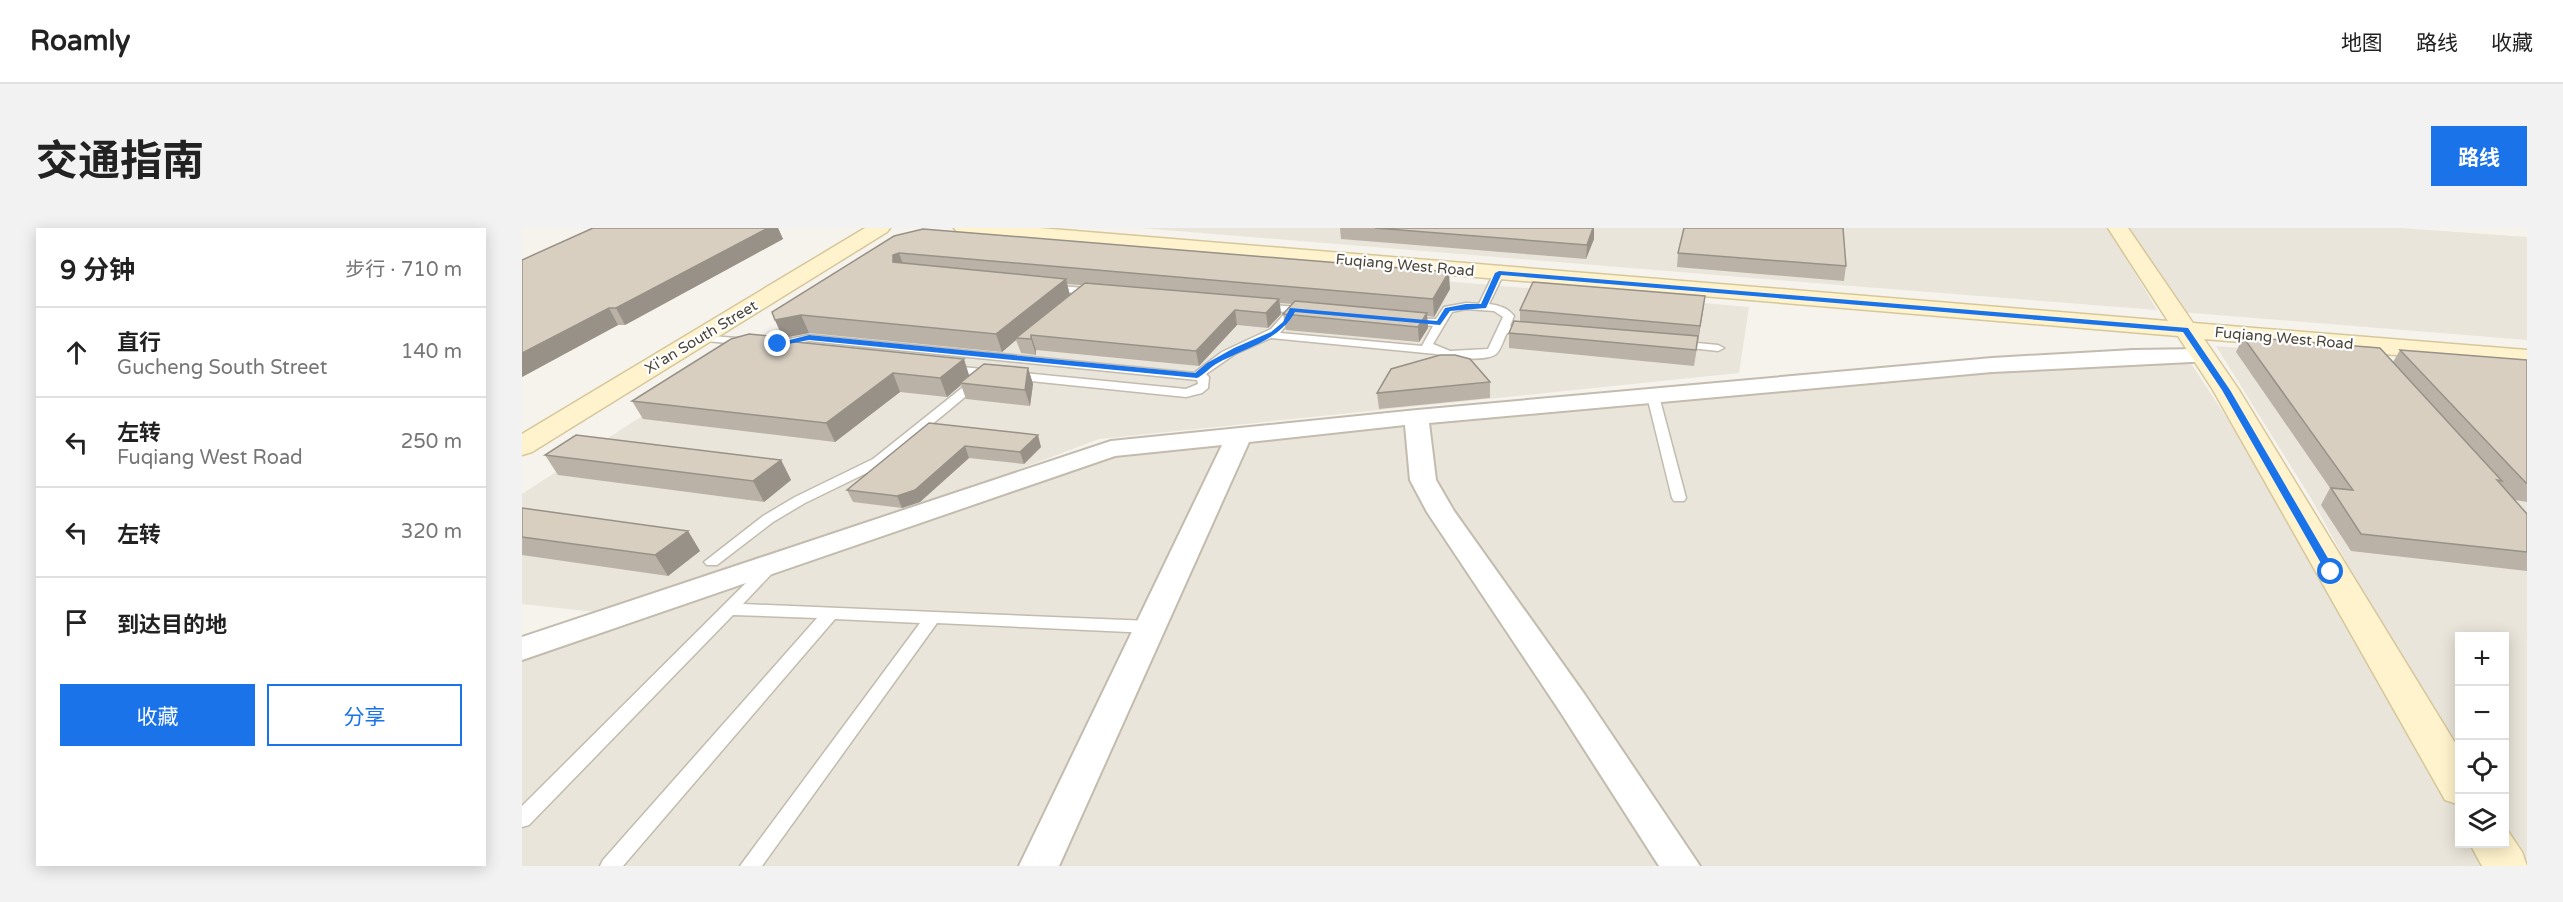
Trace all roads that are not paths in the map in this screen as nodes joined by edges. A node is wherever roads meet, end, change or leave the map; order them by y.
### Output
1 (862, 228) edge
2 (880, 228) edge
3 (964, 228) edge
4 (2118, 228) edge
5 (1499, 273) junction
6 (1040, 287) edge
7 (1086, 291) junction
8 (1109, 293) edge
9 (1068, 305) edge
10 (1247, 306) edge
11 (1483, 306) junction
12 (1293, 310) junction
13 (1315, 312) edge
14 (1394, 319) edge
15 (1440, 323) junction
16 (1503, 329) junction
17 (1539, 332) edge
18 (1270, 336) junction
19 (700, 338) junction
20 (767, 343) junction
21 (1658, 343) edge
22 (2194, 343) junction
23 (2364, 345) junction
24 (1018, 346) edge
25 (1718, 348) dead end
26 (1435, 351) junction
27 (1006, 357) junction
28 (2527, 358) edge
29 (2380, 362) edge
30 (987, 373) junction
31 (1197, 376) junction
32 (1653, 396) junction
33 (1417, 417) junction
34 (522, 431) edge
35 (1240, 434) junction
36 (522, 446) edge
37 (1679, 498) dead end
38 (712, 562) dead end
39 (773, 564) junction
40 (728, 609) junction
41 (830, 614) junction
42 (932, 618) junction
43 (1150, 627) junction
44 (522, 649) edge
45 (2455, 779) edge
46 (522, 819) edge
47 (2495, 848) edge
48 (610, 866) edge
49 (750, 866) edge
50 (1039, 866) edge
51 (1680, 866) edge
52 (2506, 866) edge

1 - 34 street, Xi'an South Street
2 - 19 street, Xi'an South Street
3 - 5 street, Fuqiang West Road
4 - 22 street
5 - 11 lane
5 - 22 street, Fuqiang West Road
6 - 7 lane
7 - 8 lane
7 - 9 lane
10 - 12 lane
11 - 15 lane
11 - 16 lane
12 - 13 lane
12 - 18 lane
14 - 15 lane
15 - 26 lane
16 - 17 lane
16 - 26 lane
18 - 26 lane
18 - 31 lane
19 - 20 lane
19 - 36 street, Xi'an South Street
20 - 27 lane
20 - 30 lane
21 - 25 lane
22 - 23 street, Fuqiang West Road
22 - 32 street
22 - 45 street
23 - 28 street, Fuqiang West Road
23 - 29 lane
24 - 27 lane
27 - 30 lane
27 - 31 lane
30 - 31 lane
30 - 38 lane
32 - 33 street
32 - 37 lane
33 - 35 street
33 - 51 street
35 - 39 street
35 - 43 street
39 - 40 lane
39 - 44 street
40 - 41 lane
40 - 46 lane
41 - 42 lane
41 - 48 lane
42 - 43 lane
42 - 49 lane
43 - 50 street
47 - 52 street

